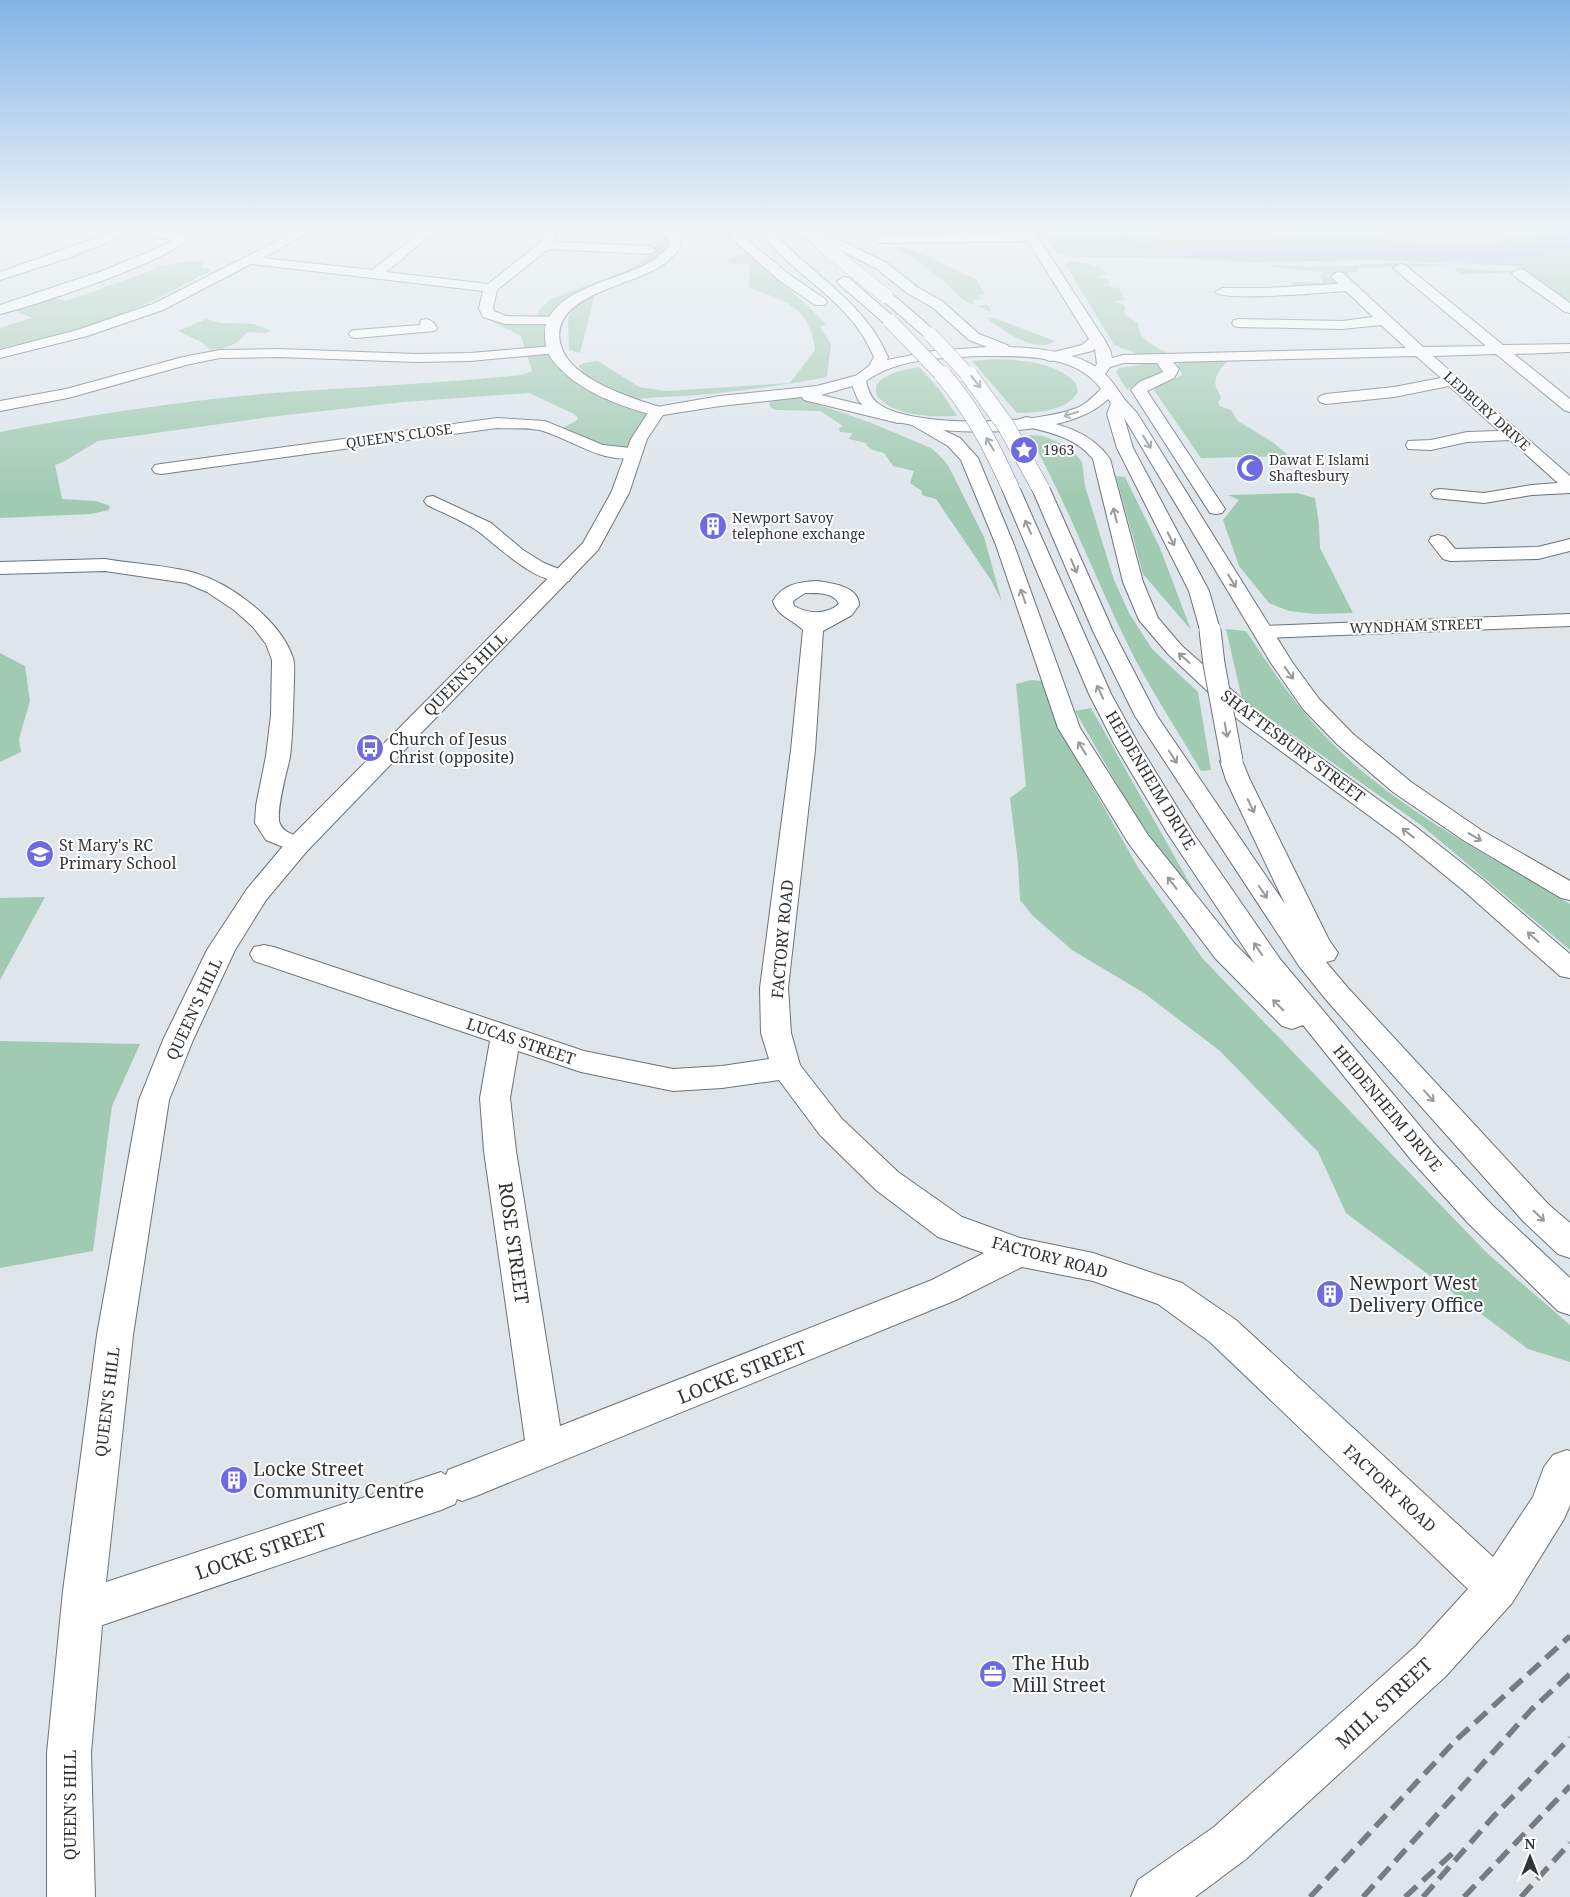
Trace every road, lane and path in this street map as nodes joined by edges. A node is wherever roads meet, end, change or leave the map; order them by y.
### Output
1 (124, 319) edge
2 (498, 319) edge
3 (848, 319) edge
4 (858, 319) edge
5 (887, 319) edge
6 (911, 319) edge
7 (953, 319) edge
8 (1084, 319) edge
9 (1460, 319) edge
10 (554, 320) joint
11 (1384, 320) joint
12 (426, 323) dead end
13 (1239, 323) dead end
14 (870, 333) junction
15 (1097, 339) junction
16 (1570, 348) edge
17 (553, 350) junction
18 (1080, 350) junction
19 (1419, 351) junction
20 (1499, 351) junction
21 (1016, 352) junction
22 (0, 354) edge
23 (339, 356) junction
24 (1051, 356) junction
25 (1161, 358) junction
26 (1102, 365) junction
27 (877, 366) junction
28 (858, 380) junction
29 (1452, 380) junction
30 (793, 393) junction
31 (1113, 397) junction
32 (1326, 400) dead end
33 (0, 406) edge
34 (1570, 407) edge
35 (658, 411) junction
36 (908, 421) junction
37 (1026, 422) junction
38 (1513, 435) junction
39 (1414, 445) dead end
40 (633, 453) junction
41 (162, 469) dead end
42 (1570, 486) edge
43 (1440, 494) dead end
44 (433, 501) dead end
45 (1216, 509) dead end
46 (1438, 542) dead end
47 (1570, 545) edge
48 (0, 568) edge
49 (562, 576) junction
50 (1570, 620) edge
51 (814, 621) dead end
52 (1263, 632) junction
53 (298, 845) junction
54 (1570, 892) edge
55 (264, 954) dead end
56 (1570, 969) edge
57 (506, 1036) junction
58 (1396, 1060) junction
59 (786, 1068) junction
60 (1423, 1152) junction
61 (1570, 1244) edge
62 (1019, 1252) junction
63 (1570, 1300) edge
64 (545, 1449) junction
65 (1567, 1468) dead end
66 (1497, 1588) junction
67 (82, 1612) junction
68 (71, 1897) edge
69 (1155, 1897) edge

1 - 22 street
2 - 10 street
3 - 14 street
4 - 14 street
60 -> 5 street, HEIDENHEIM DRIVE, bridge
6 -> 58 street, HEIDENHEIM DRIVE, bridge
7 - 21 street
8 - 15 street
9 - 20 street
10 - 17 street
11 - 13 street
11 - 19 street, LEDBURY DRIVE
12 - 23 street
14 - 27 street
15 - 18 street
15 - 26 street
16 - 20 street
17 - 23 street
17 - 35 street
18 - 24 street
18 - 26 street
19 - 20 street
19 - 25 street
19 - 29 street, LEDBURY DRIVE
20 - 34 street
21 - 24 street
21 - 27 street
23 - 33 street
24 - 26 street
25 - 26 street
25 - 45 street
26 - 31 street
27 - 28 street
28 - 30 street
28 - 36 street
29 - 32 street
29 - 38 street, LEDBURY DRIVE
30 - 35 street
30 - 36 street
31 -> 37 street
31 -> 52 street
31 -> 58 street, bridge
35 - 40 street, QUEEN'S HILL
36 - 37 street
60 -> 36 street
56 -> 37 street, SHAFTESBURY STREET
38 - 39 street
38 - 42 street, LEDBURY DRIVE
40 - 41 street, QUEEN'S CLOSE
40 - 49 street, QUEEN'S HILL
42 - 43 street
44 - 49 street
46 - 47 street
48 - 53 street
49 - 53 street, QUEEN'S HILL
50 - 52 street, WYNDHAM STREET
51 - 59 street, FACTORY ROAD
52 -> 54 street
53 - 67 street, QUEEN'S HILL
55 - 57 street, LUCAS STREET
57 - 59 street, LUCAS STREET
57 - 64 street, ROSE STREET
58 -> 61 street, HEIDENHEIM DRIVE
59 - 62 street, FACTORY ROAD
60 - 63 street, HEIDENHEIM DRIVE
62 - 64 street, LOCKE STREET
62 - 66 street, FACTORY ROAD
64 - 67 street, LOCKE STREET
65 - 66 street, MILL STREET
66 - 69 street, MILL STREET
67 - 68 street, QUEEN'S HILL

